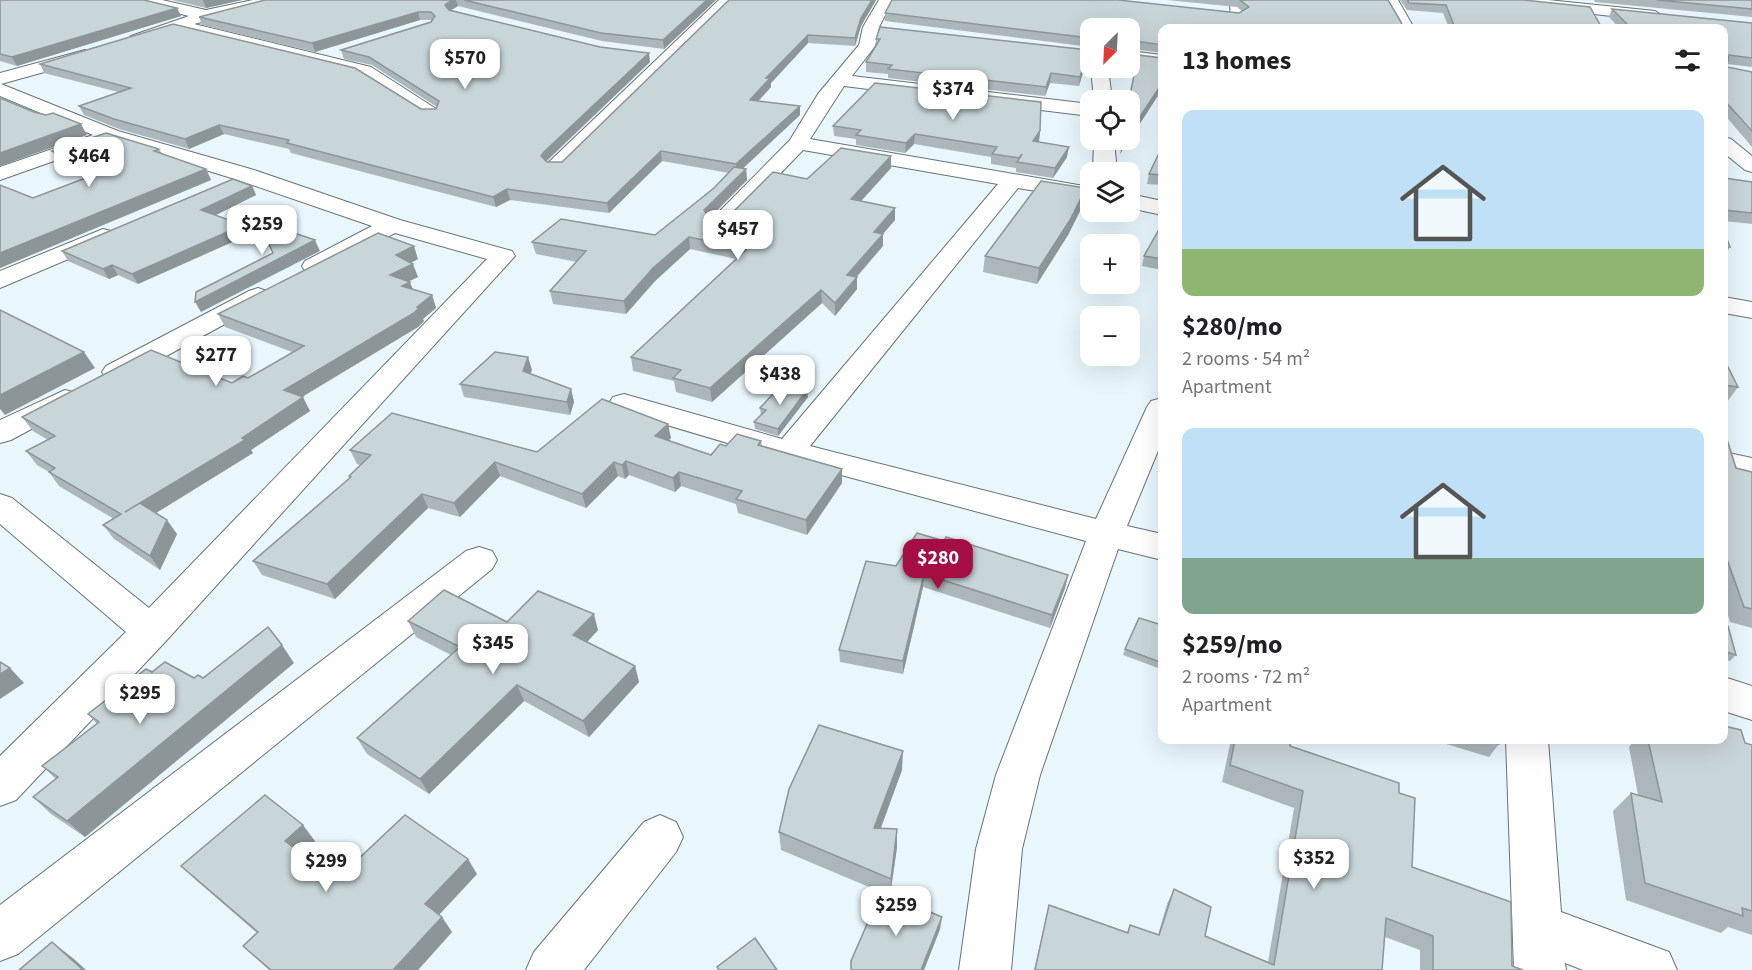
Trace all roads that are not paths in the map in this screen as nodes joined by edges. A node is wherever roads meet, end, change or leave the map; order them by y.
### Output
1 (143, 0) edge
2 (273, 0) edge
3 (727, 0) edge
4 (886, 0) edge
5 (1391, 0) edge
6 (1506, 0) edge
7 (1576, 4) edge
8 (206, 15) junction
9 (1675, 18) edge
10 (1404, 24) edge
11 (1595, 24) edge
12 (178, 26) junction
13 (871, 27) junction
14 (894, 29) edge
15 (126, 42) edge
16 (104, 49) edge
17 (349, 50) edge
18 (647, 55) edge
19 (669, 57) junction
20 (1140, 57) edge
21 (317, 59) junction
22 (1158, 60) edge
23 (0, 80) edge
24 (840, 80) junction
25 (0, 89) edge
26 (1080, 109) edge
27 (432, 112) edge
28 (111, 135) junction
29 (798, 143) junction
30 (1728, 146) edge
31 (556, 166) edge
32 (1752, 166) edge
33 (0, 174) edge
34 (246, 176) junction
35 (1011, 182) junction
36 (214, 189) edge
37 (1080, 192) edge
38 (1140, 203) edge
39 (1158, 207) edge
40 (719, 224) edge
41 (128, 225) edge
42 (392, 225) junction
43 (0, 280) edge
44 (1728, 306) edge
45 (1752, 310) edge
46 (624, 403) dead end
47 (1158, 416) edge
48 (0, 433) edge
49 (789, 451) junction
50 (1728, 463) edge
51 (1752, 469) edge
52 (0, 506) edge
53 (1106, 534) junction
54 (1158, 546) edge
55 (479, 560) dead end
56 (151, 631) junction
57 (1728, 695) edge
58 (1752, 703) edge
59 (1527, 744) edge
60 (0, 786) edge
61 (660, 837) dead end
62 (0, 936) edge
63 (1539, 949) edge
64 (552, 970) edge
65 (985, 970) edge
66 (1651, 970) edge

1 - 8 street
2 - 8 street
3 - 19 street
4 - 13 street
5 - 10 street
6 - 7 street
7 - 9 street
7 - 11 street
8 - 12 street
12 - 15 street
12 - 21 street
13 - 14 street
13 - 24 street
16 - 23 street
17 - 21 street
18 - 19 street
19 - 31 street
20 - 22 street
21 - 27 street
24 - 26 street
24 - 29 street
25 - 28 street
28 - 33 street
28 - 34 street
29 - 35 street
29 - 40 street
30 - 32 street
34 - 36 street
34 - 42 street
35 - 37 street
35 - 49 street
38 - 39 street
41 - 43 street
42 - 48 street
42 - 56 street
44 - 45 street
46 - 49 street
47 - 53 street
49 - 53 street
50 - 51 street
52 - 56 street
53 - 54 street
53 - 65 street
55 - 62 street
56 - 60 street
57 - 58 street
59 - 63 street
61 - 64 street
63 - 66 street

